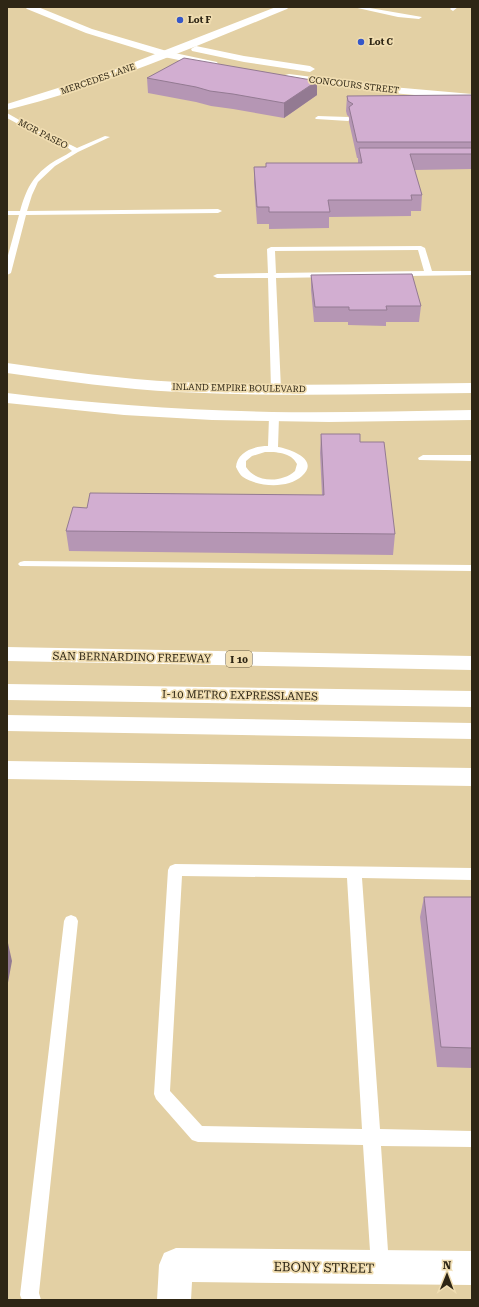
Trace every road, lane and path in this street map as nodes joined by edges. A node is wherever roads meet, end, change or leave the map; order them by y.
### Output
1 (30, 7) edge
2 (284, 7) edge
3 (356, 7) edge
4 (419, 17) dead end
5 (170, 41) dead end
6 (187, 47) junction
7 (168, 54) junction
8 (332, 72) dead end
9 (266, 73) edge
10 (281, 76) edge
11 (472, 97) edge
12 (7, 107) edge
13 (7, 115) edge
14 (318, 118) dead end
15 (348, 119) edge
16 (106, 137) dead end
17 (76, 151) junction
18 (218, 211) dead end
19 (7, 212) edge
20 (24, 212) junction
21 (7, 273) edge
22 (429, 273) junction
23 (472, 273) edge
24 (273, 275) junction
25 (217, 276) dead end
26 (7, 368) edge
27 (472, 388) edge
28 (276, 389) junction
29 (7, 398) edge
30 (472, 415) edge
31 (274, 417) junction
32 (273, 448) junction
33 (423, 458) dead end
34 (472, 458) edge
35 (24, 564) dead end
36 (472, 568) edge
37 (7, 654) edge
38 (472, 663) edge
39 (7, 692) edge
40 (472, 699) edge
41 (7, 724) edge
42 (472, 730) edge
43 (7, 770) edge
44 (472, 777) edge
45 (354, 872) junction
46 (472, 874) edge
47 (71, 921) dead end
48 (371, 1137) junction
49 (472, 1139) edge
50 (381, 1268) junction
51 (472, 1268) edge
52 (32, 1300) edge
53 (174, 1300) edge

1 - 7 main road
2 - 6 main road, MERCEDES LANE
3 - 4 lane
5 - 6 main road, CONCOURS STREET
6 - 7 main road, MERCEDES LANE
6 - 8 main road, CONCOURS STREET
7 - 9 main road
7 - 12 main road, MERCEDES LANE
10 - 11 main road, CONCOURS STREET
13 - 17 lane, MGR PASEO
14 - 15 lane
16 - 17 lane
17 - 20 lane, MGR PASEO
18 - 20 lane
19 - 20 lane
20 - 21 lane, MGR PASEO
22 - 23 lane
22 - 24 lane
22 - 24 lane
24 - 25 lane
24 - 28 lane
26 - 28 main road, INLAND EMPIRE BOULEVARD
27 - 28 main road, INLAND EMPIRE BOULEVARD
29 - 31 main road
30 - 31 main road
31 - 32 lane
32 - 32 lane
33 - 34 lane
35 - 36 lane
37 - 38 main road, SAN BERNARDINO FREEWAY / I 10
39 - 40 main road, I-10 METRO EXPRESSLANES
41 - 42 main road
43 - 44 main road
45 - 46 lane
45 - 48 lane
45 - 48 lane
47 - 52 lane
48 - 49 lane
48 - 50 lane
50 - 51 main road, EBONY STREET
50 - 53 main road, EBONY STREET

